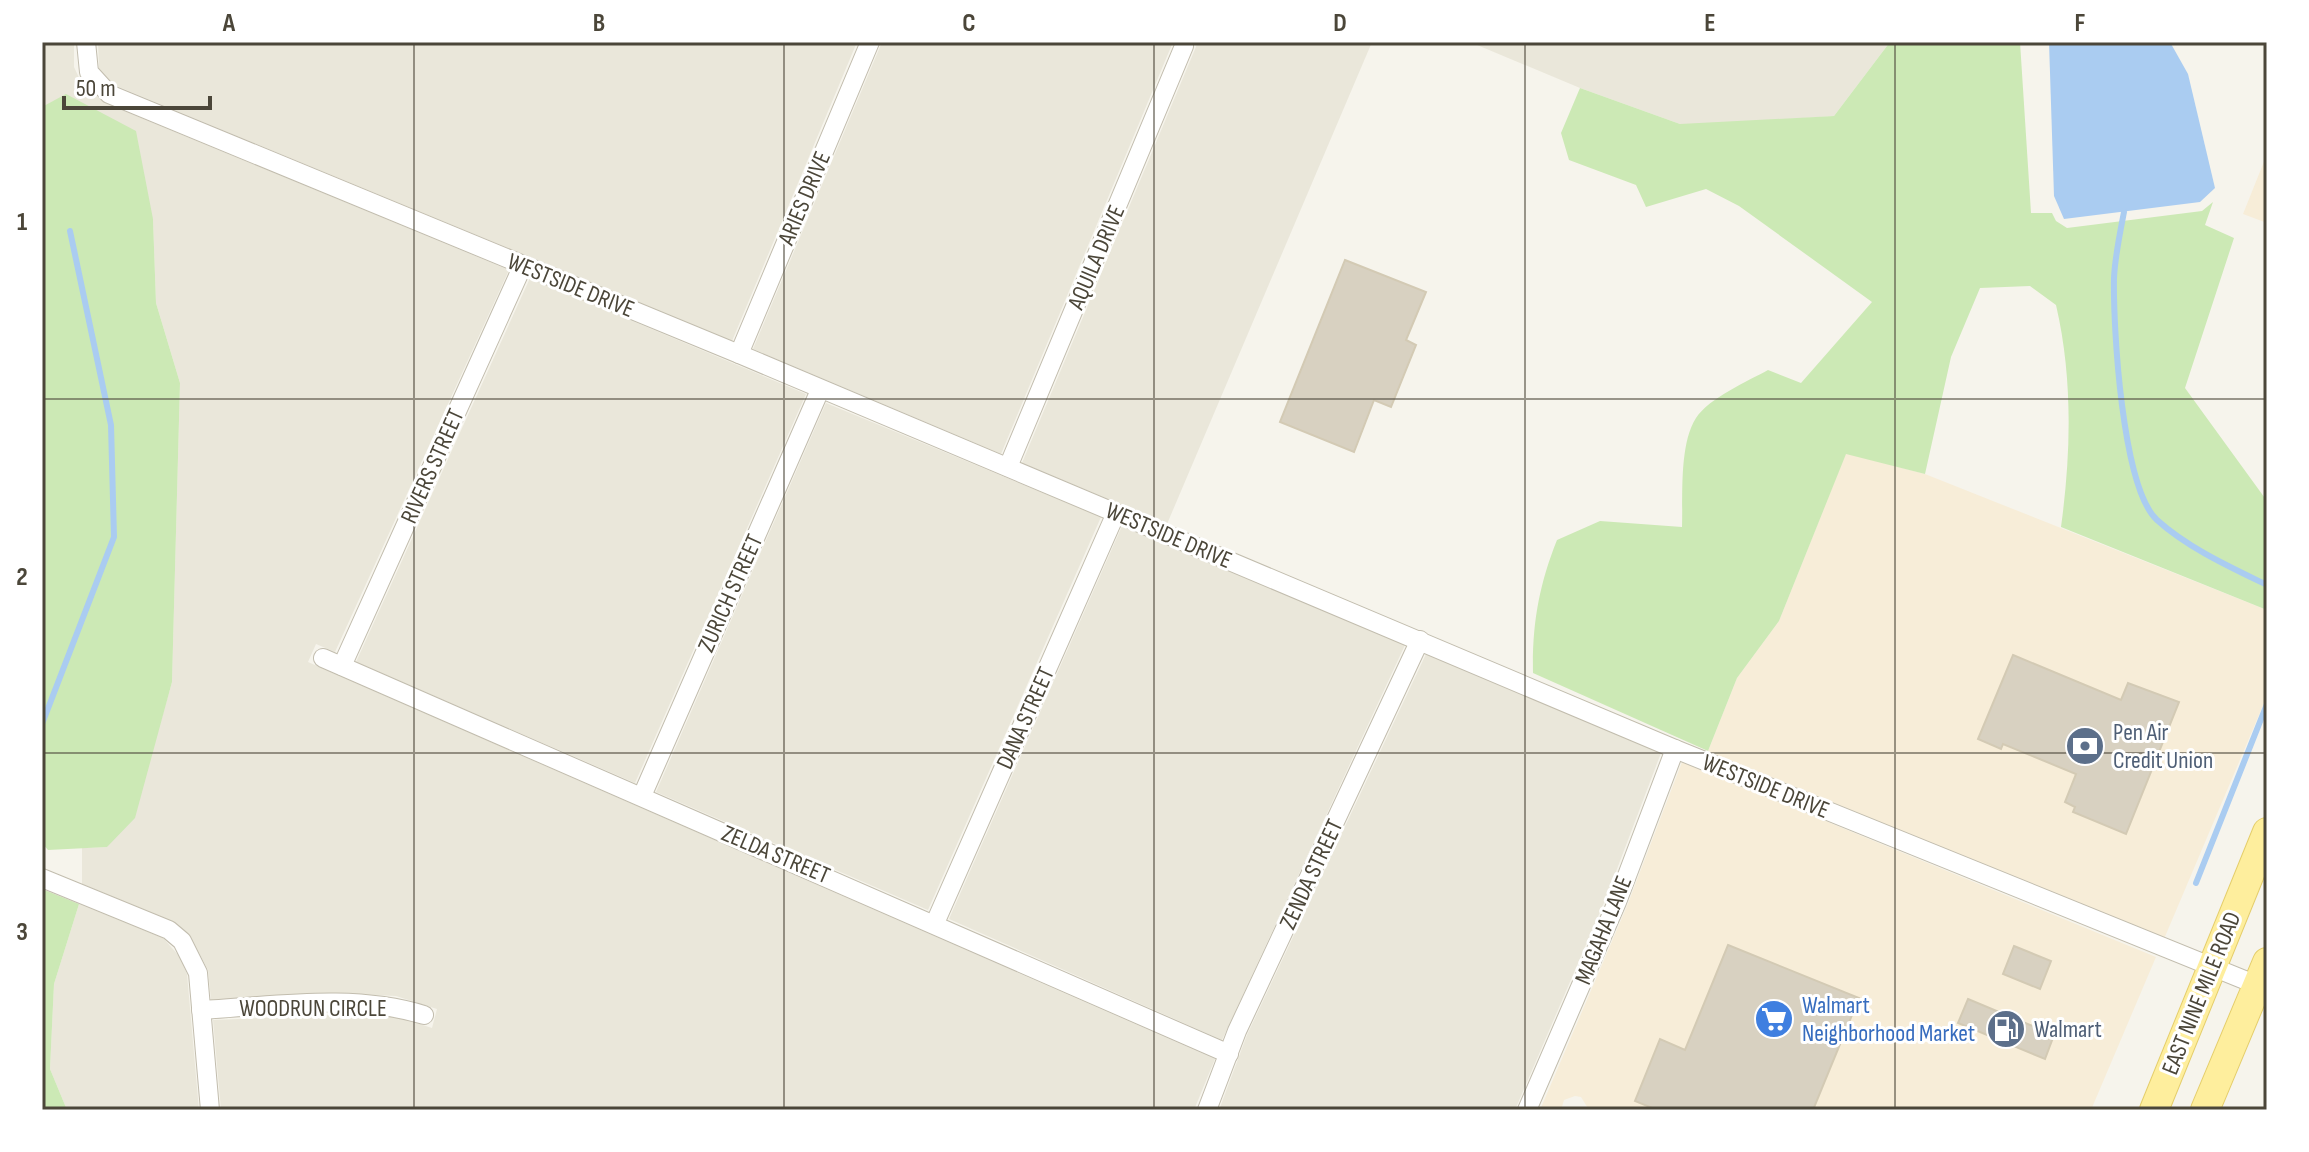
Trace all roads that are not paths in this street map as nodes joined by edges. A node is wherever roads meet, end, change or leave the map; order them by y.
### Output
1 (86, 42) edge
2 (870, 42) edge
3 (1184, 46) dead end
4 (523, 265) junction
5 (739, 354) junction
6 (820, 390) junction
7 (1008, 467) junction
8 (1116, 513) junction
9 (1420, 640) junction
10 (323, 658) dead end
11 (342, 666) junction
12 (1675, 749) junction
13 (642, 796) junction
14 (2267, 832) edge
15 (42, 878) edge
16 (935, 923) junction
17 (2211, 969) junction
18 (2262, 974) edge
19 (201, 1010) junction
20 (424, 1015) dead end
21 (2190, 1022) junction
22 (1229, 1054) junction
23 (210, 1110) edge
24 (1207, 1110) edge
25 (1527, 1110) edge
26 (2154, 1110) edge
27 (2168, 1110) edge
28 (2205, 1110) edge

1 - 4 street, WESTSIDE DRIVE
2 - 5 street, ARIES DRIVE
3 - 7 street, AQUILA DRIVE
4 - 5 street, WESTSIDE DRIVE
4 - 11 street, RIVERS STREET
5 - 6 street, WESTSIDE DRIVE
6 - 7 street, WESTSIDE DRIVE
6 - 13 street, ZURICH STREET
7 - 8 street, WESTSIDE DRIVE
8 - 9 street, WESTSIDE DRIVE
8 - 16 street, DANA STREET
9 - 12 street, WESTSIDE DRIVE
9 - 22 street, ZENDA STREET
10 - 11 street, ZELDA STREET
11 - 13 street, ZELDA STREET
12 - 17 street, WESTSIDE DRIVE
12 - 25 street, MAGAHA LANE
13 - 16 street, ZELDA STREET
14 - 17 main road, EAST NINE MILE ROAD
15 - 19 street
16 - 22 street, ZELDA STREET
17 - 18 street, WESTSIDE DRIVE
17 - 21 main road, EAST NINE MILE ROAD
18 - 28 main road, EAST NINE MILE ROAD
19 - 20 street, WOODRUN CIRCLE
19 - 23 street
21 - 26 main road, EAST NINE MILE ROAD
21 - 27 main road
22 - 24 street, ZENDA STREET

